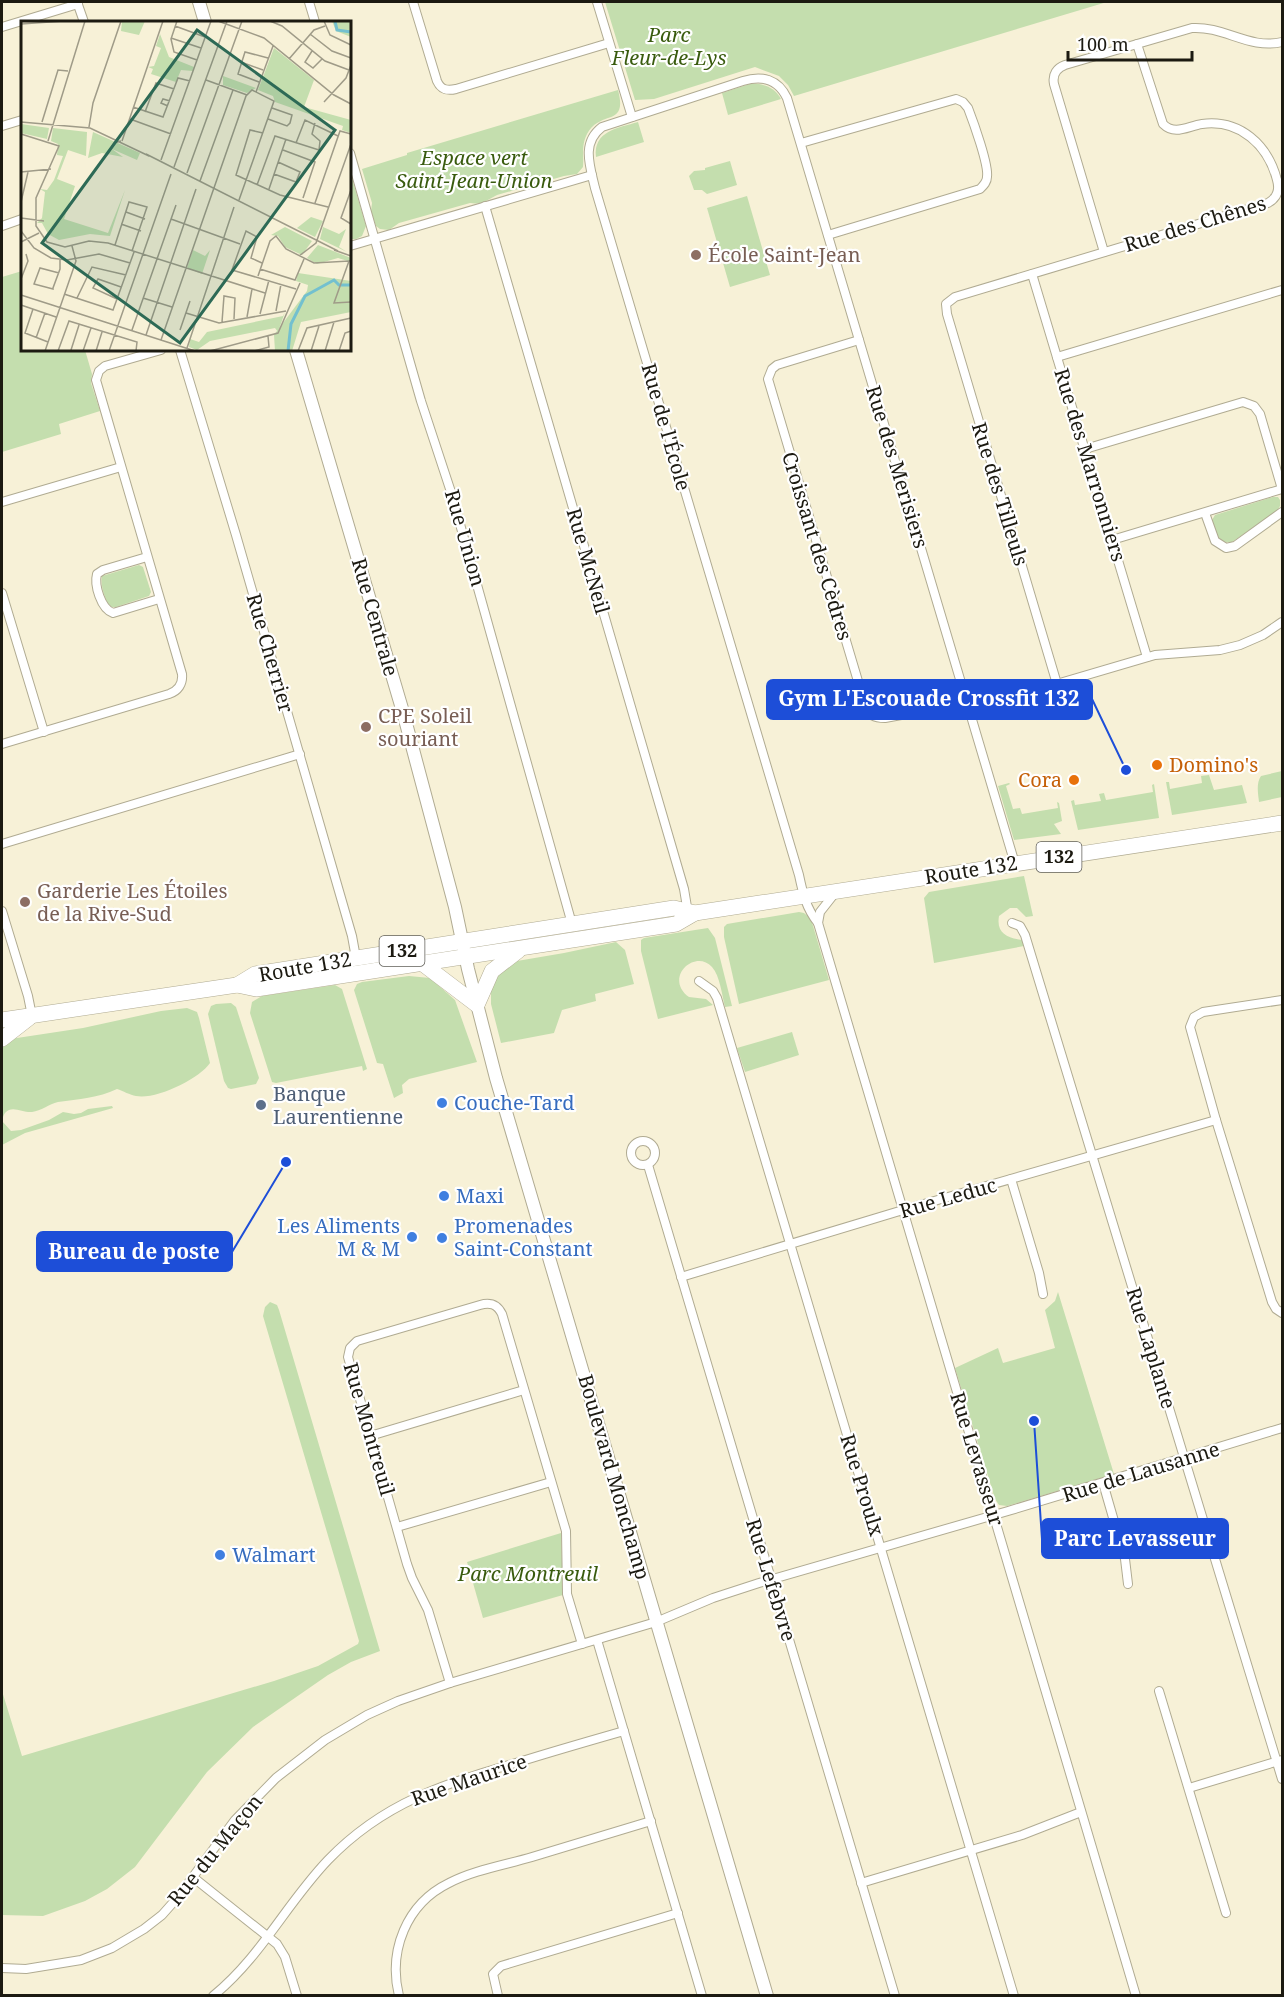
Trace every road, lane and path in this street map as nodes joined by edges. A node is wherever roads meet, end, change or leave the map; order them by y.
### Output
1 (199, 2) edge
2 (309, 2) edge
3 (413, 2) edge
4 (597, 2) edge
5 (78, 3) edge
6 (84, 21) edge
7 (205, 21) edge
8 (315, 21) edge
9 (2, 27) edge
10 (1282, 42) edge
11 (609, 43) junction
12 (1137, 44) junction
13 (767, 79) joint
14 (632, 117) junction
15 (21, 120) edge
16 (2, 126) edge
17 (801, 143) junction
18 (351, 156) edge
19 (592, 175) junction
20 (485, 206) junction
21 (21, 219) edge
22 (2, 226) edge
23 (828, 235) junction
24 (375, 239) junction
25 (351, 246) edge
26 (1104, 252) junction
27 (1032, 274) junction
28 (1282, 290) edge
29 (946, 304) joint
30 (859, 340) junction
31 (158, 351) edge
32 (180, 351) edge
33 (296, 351) edge
34 (1057, 357) junction
35 (1084, 449) junction
36 (120, 467) junction
37 (1282, 489) edge
38 (2, 502) edge
39 (1282, 512) edge
40 (1205, 513) junction
41 (1112, 540) junction
42 (147, 557) junction
43 (2, 593) edge
44 (159, 599) junction
45 (1282, 622) edge
46 (1146, 657) junction
47 (1057, 684) junction
48 (969, 707) junction
49 (44, 732) junction
50 (2, 744) edge
51 (300, 754) junction
52 (1282, 823) edge
53 (2, 844) edge
54 (1014, 864) junction
55 (836, 891) junction
56 (803, 896) junction
57 (2, 910) edge
58 (691, 914) junction
59 (818, 923) junction
60 (1012, 923) dead end
61 (572, 924) junction
62 (464, 949) junction
63 (520, 949) junction
64 (356, 958) junction
65 (423, 964) junction
66 (699, 981) dead end
67 (237, 985) junction
68 (1282, 1000) edge
69 (477, 1005) junction
70 (32, 1016) junction
71 (2, 1020) edge
72 (2, 1039) edge
73 (1216, 1120) junction
74 (1093, 1156) junction
75 (648, 1165) dead end
76 (1011, 1179) junction
77 (903, 1210) junction
78 (790, 1244) junction
79 (681, 1277) junction
80 (1042, 1294) dead end
81 (1282, 1313) edge
82 (524, 1390) junction
83 (1282, 1428) edge
84 (370, 1436) junction
85 (1184, 1459) junction
86 (551, 1482) junction
87 (1103, 1483) junction
88 (994, 1515) junction
89 (397, 1527) junction
90 (880, 1547) junction
91 (771, 1579) junction
92 (1128, 1584) dead end
93 (656, 1622) junction
94 (597, 1640) junction
95 (582, 1644) junction
96 (450, 1683) junction
97 (1159, 1691) dead end
98 (624, 1731) junction
99 (1280, 1760) edge
100 (1282, 1779) edge
101 (1189, 1788) junction
102 (1081, 1812) junction
103 (651, 1821) junction
104 (971, 1850) junction
105 (194, 1878) junction
106 (861, 1883) junction
107 (678, 1913) junction
108 (1226, 1913) dead end
109 (269, 1937) junction
110 (2, 1968) edge
111 (213, 1995) edge
112 (297, 1995) edge
113 (399, 1995) edge
114 (498, 1995) edge
115 (702, 1995) edge
116 (767, 1995) edge
117 (895, 1995) edge
118 (1014, 1995) edge
119 (1136, 1995) edge

1 - 7 street
2 - 8 street
3 - 11 street
4 - 11 street
5 - 6 street
5 - 9 street
10 - 12 street
11 - 14 street
12 - 26 street
12 - 26 street, Rue des Chênes
13 - 14 street, Rue de l'École
13 - 17 street, Rue des Merisiers
14 - 19 street, Rue de l'École
15 - 16 street
17 - 23 street, Rue des Merisiers
17 - 23 street
18 - 24 street, Rue Union
19 - 20 street
19 - 56 street, Rue de l'École
20 - 24 street
20 - 58 street, Rue McNeil
21 - 22 street
23 - 30 street, Rue des Merisiers
24 - 25 street
24 - 61 street, Rue Union
26 - 27 street, Rue des Chênes
27 - 29 street, Rue des Chênes
27 - 34 street, Rue des Marronniers
28 - 34 street
29 - 47 street, Rue des Tilleuls
30 - 48 street, Rue des Merisiers
30 - 48 street, Croissant des Cèdres
31 - 36 street
32 - 51 street, Rue Cherrier
33 - 62 street, Rue Centrale
34 - 35 street, Rue des Marronniers
35 - 37 street
35 - 41 street, Rue des Marronniers
36 - 38 street
36 - 42 street
37 - 40 street
39 - 40 street
40 - 41 street
41 - 46 street, Rue des Marronniers
42 - 44 street
42 - 44 street
43 - 49 street
44 - 49 street
45 - 46 street
46 - 47 street
47 - 48 street
48 - 54 street, Rue des Merisiers
49 - 50 street
51 - 53 street
51 - 64 street, Rue Cherrier
52 - 54 highway, Route 132 / 132
54 - 55 highway, Route 132 / 132
55 - 56 highway, Route 132 / 132
55 - 59 street
56 - 58 highway, Route 132 / 132
56 - 59 street, Rue Levasseur
57 - 70 street
58 - 61 highway, Route 132 / 132
58 - 63 highway, Route 132 / 132
59 - 77 street, Rue Levasseur
60 - 74 street, Rue Laplante
61 - 62 highway, Route 132 / 132
62 - 63 highway, Route 132 / 132
62 - 64 highway, Route 132 / 132
62 - 65 highway, Route 132 / 132
62 - 69 street, Boulevard Monchamp
63 - 69 highway
64 - 67 highway, Route 132 / 132
65 - 67 highway, Route 132 / 132
65 - 69 highway
66 - 78 street, Rue Proulx
67 - 70 highway, Route 132 / 132
68 - 73 street
69 - 93 street, Boulevard Monchamp
70 - 71 highway, Route 132 / 132
70 - 72 highway
73 - 74 street, Rue Leduc
73 - 81 street
74 - 76 street, Rue Leduc
74 - 85 street, Rue Laplante
75 - 79 street, Rue Lefebvre
76 - 77 street, Rue Leduc
76 - 80 street
77 - 78 street, Rue Leduc
77 - 88 street, Rue Levasseur
78 - 79 street, Rue Leduc
78 - 90 street, Rue Proulx
79 - 91 street, Rue Lefebvre
82 - 84 street
82 - 84 street, Rue Montreuil
82 - 86 street, Rue Montreuil
83 - 85 street, Rue de Lausanne
84 - 89 street, Rue Montreuil
85 - 87 street, Rue de Lausanne
85 - 99 street, Rue Laplante
86 - 89 street
86 - 95 street, Rue Montreuil
87 - 88 street, Rue de Lausanne
87 - 92 street
88 - 90 street, Rue de Lausanne
88 - 102 street, Rue Levasseur
89 - 96 street, Rue Montreuil
90 - 91 street, Rue de Lausanne
90 - 104 street, Rue Proulx
91 - 93 street, Rue de Lausanne
91 - 106 street, Rue Lefebvre
93 - 94 street, Rue du Maçon
93 - 116 street, Boulevard Monchamp
94 - 95 street, Rue du Maçon
94 - 98 street
95 - 96 street, Rue du Maçon
96 - 105 street, Rue du Maçon
97 - 101 street
98 - 103 street
98 - 109 street, Rue Maurice
99 - 100 street, Rue Laplante
99 - 101 street
101 - 108 street
102 - 104 street
102 - 119 street, Rue Levasseur
103 - 107 street
103 - 113 street
104 - 106 street
104 - 118 street, Rue Proulx
105 - 109 street
105 - 110 street, Rue du Maçon
106 - 117 street, Rue Lefebvre
107 - 114 street
107 - 115 street
109 - 111 street, Rue Maurice
109 - 112 street

